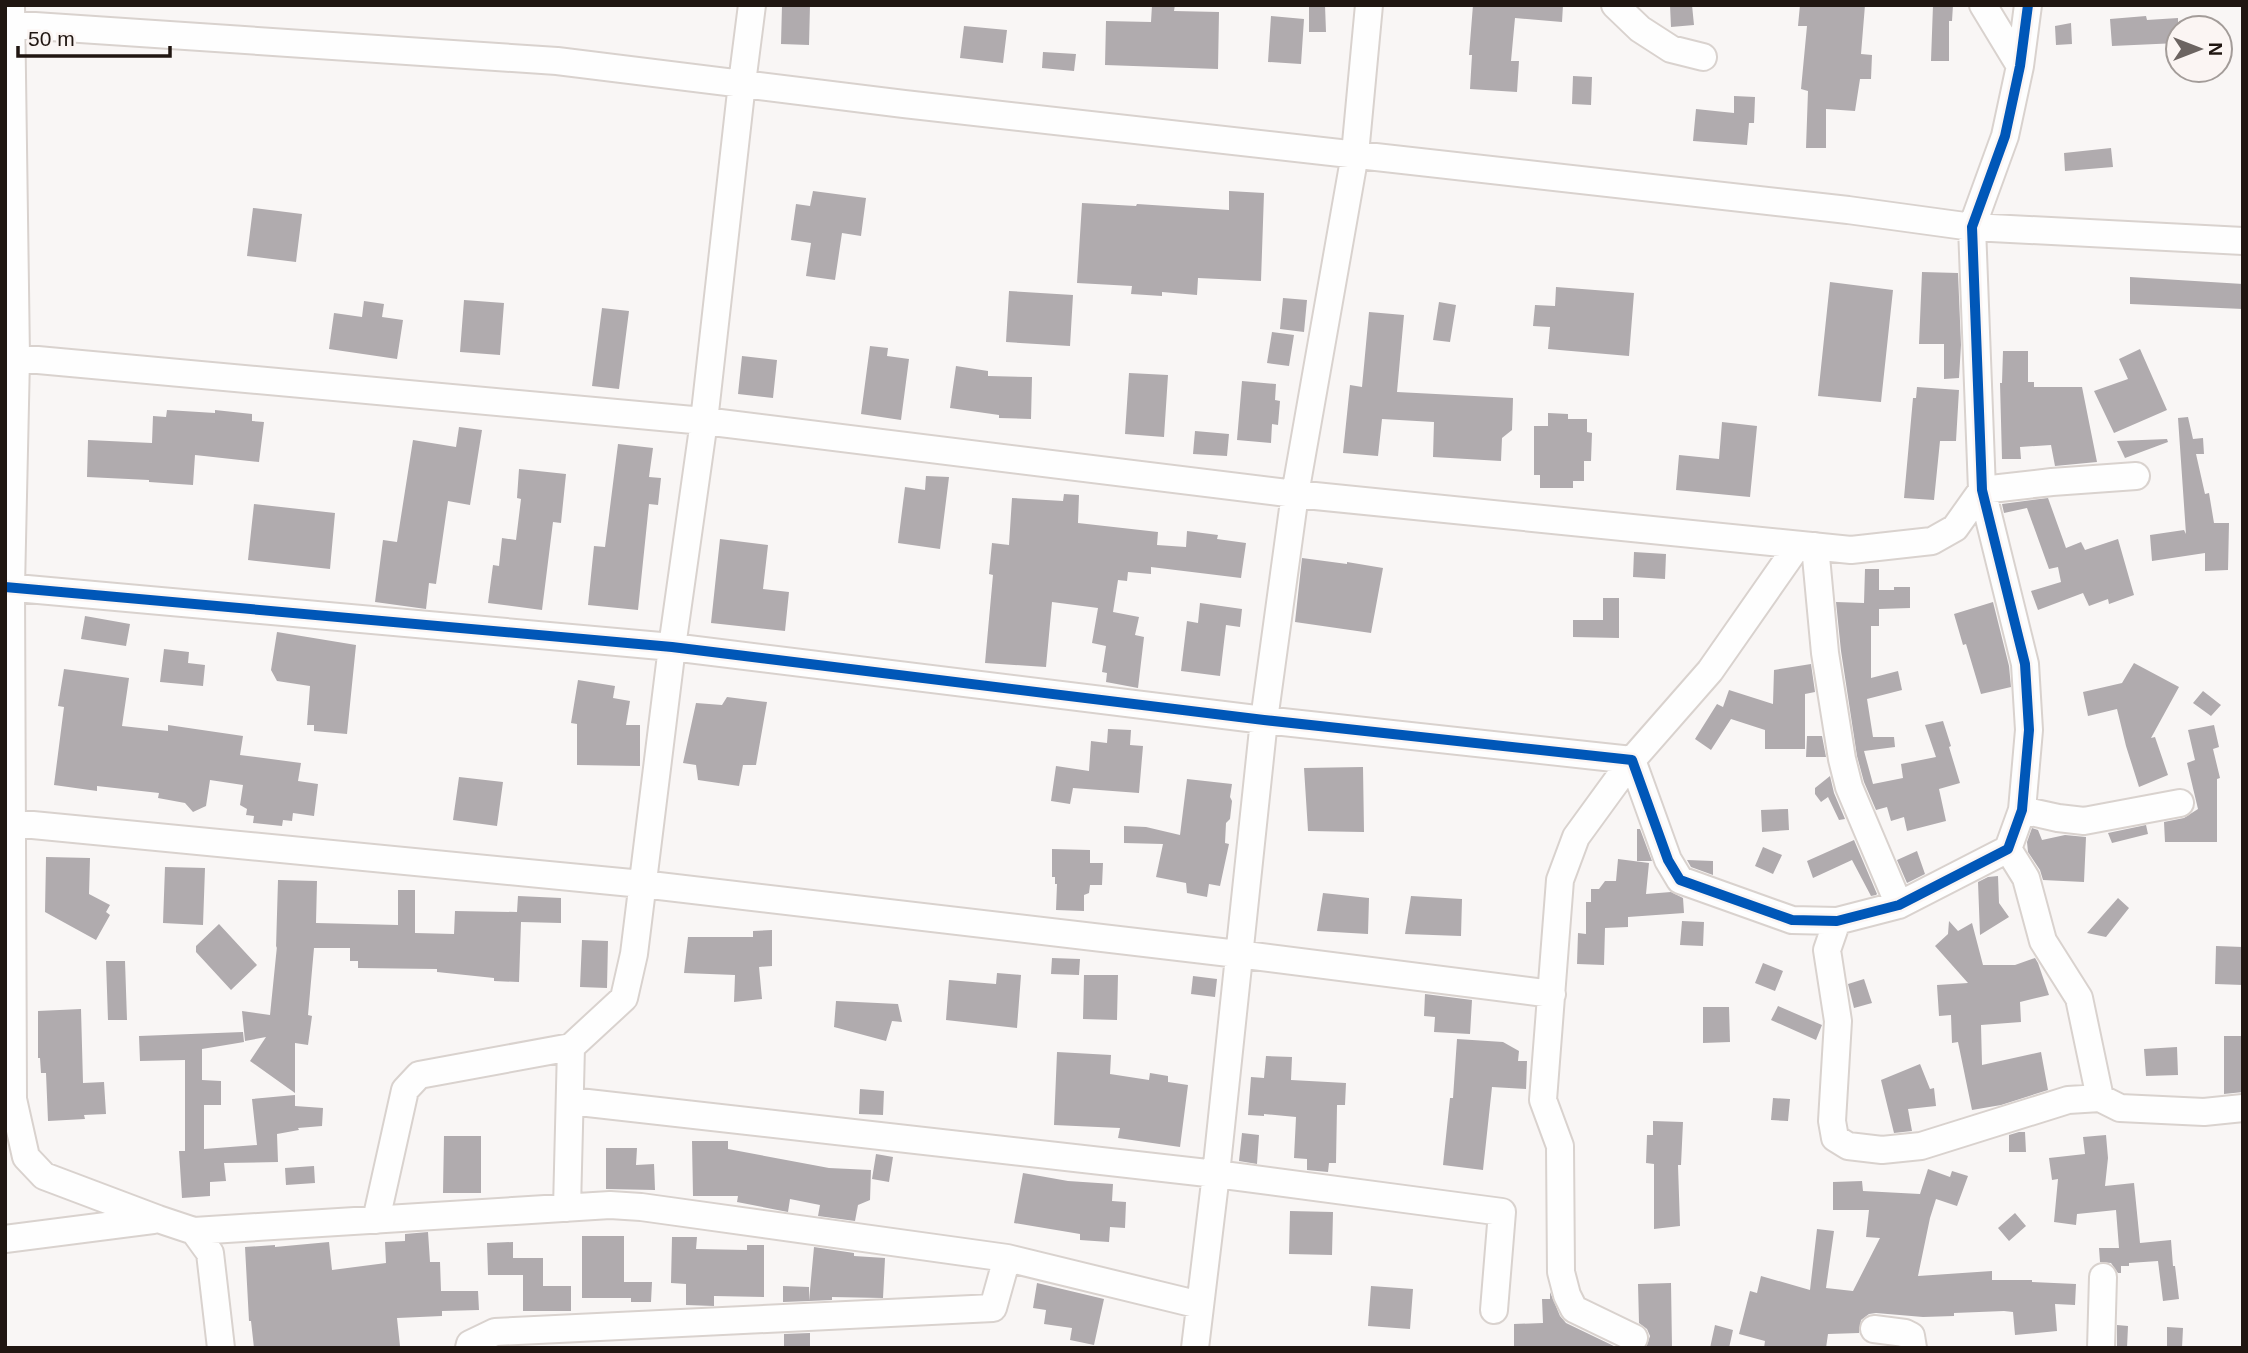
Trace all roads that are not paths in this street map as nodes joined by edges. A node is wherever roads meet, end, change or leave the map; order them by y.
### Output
1 (752, 5) edge
2 (1369, 5) edge
3 (1615, 5) edge
4 (1983, 5) edge
5 (2028, 5) edge
6 (9, 18) edge
7 (1703, 57) dead end
8 (2020, 66) junction
9 (742, 83) junction
10 (1355, 154) junction
11 (1972, 228) junction
12 (2243, 241) edge
13 (11, 357) edge
14 (704, 421) junction
15 (2136, 476) dead end
16 (1982, 490) junction
17 (1295, 494) junction
18 (1807, 546) junction
19 (8, 587) edge
20 (672, 646) junction
21 (1265, 720) junction
22 (1632, 760) junction
23 (2180, 803) dead end
24 (2022, 810) junction
25 (12, 823) junction
26 (2008, 849) junction
27 (642, 884) junction
28 (1899, 905) junction
29 (1837, 921) junction
30 (1238, 954) junction
31 (1552, 994) junction
32 (571, 1046) junction
33 (2100, 1098) junction
34 (570, 1101) junction
35 (2243, 1108) edge
36 (1216, 1174) junction
37 (567, 1208) junction
38 (158, 1219) junction
39 (376, 1220) junction
40 (194, 1231) junction
41 (5, 1239) edge
42 (1007, 1258) junction
43 (2103, 1278) dead end
44 (1200, 1305) junction
45 (1494, 1310) dead end
46 (1874, 1329) dead end
47 (1634, 1338) dead end
48 (221, 1348) edge
49 (469, 1348) edge
50 (1195, 1348) edge
51 (1913, 1348) edge
52 (2101, 1348) edge

1 - 9 street
2 - 10 street
3 - 7 street
4 - 8 street
5 - 8 street
6 - 9 street
6 - 13 street
8 - 11 street
9 - 10 street
9 - 14 street
10 - 11 street
10 - 17 street
11 - 12 street
11 - 16 street
13 - 14 street
13 - 19 street
14 - 17 street
14 - 20 street
15 - 16 street
16 - 18 street
16 - 24 street
17 - 18 street
17 - 21 street
18 - 22 street
18 - 28 street
19 - 20 street
19 - 25 street
20 - 21 street
20 - 27 street
21 - 22 street
21 - 30 street
22 - 29 street
22 - 31 street
23 - 24 street
24 - 26 street
25 - 27 street
25 - 38 street
26 - 28 street
26 - 33 street
27 - 30 street
27 - 32 street
28 - 29 street
29 - 33 street
30 - 31 street
30 - 36 street
31 - 47 street
32 - 34 street
32 - 39 street
33 - 35 street
34 - 36 street
34 - 37 street
36 - 44 street
36 - 45 street
37 - 39 street
37 - 42 street
38 - 40 street
38 - 41 street
39 - 40 street
40 - 48 street
42 - 44 street
42 - 49 street
43 - 52 street
44 - 50 street
46 - 51 street

